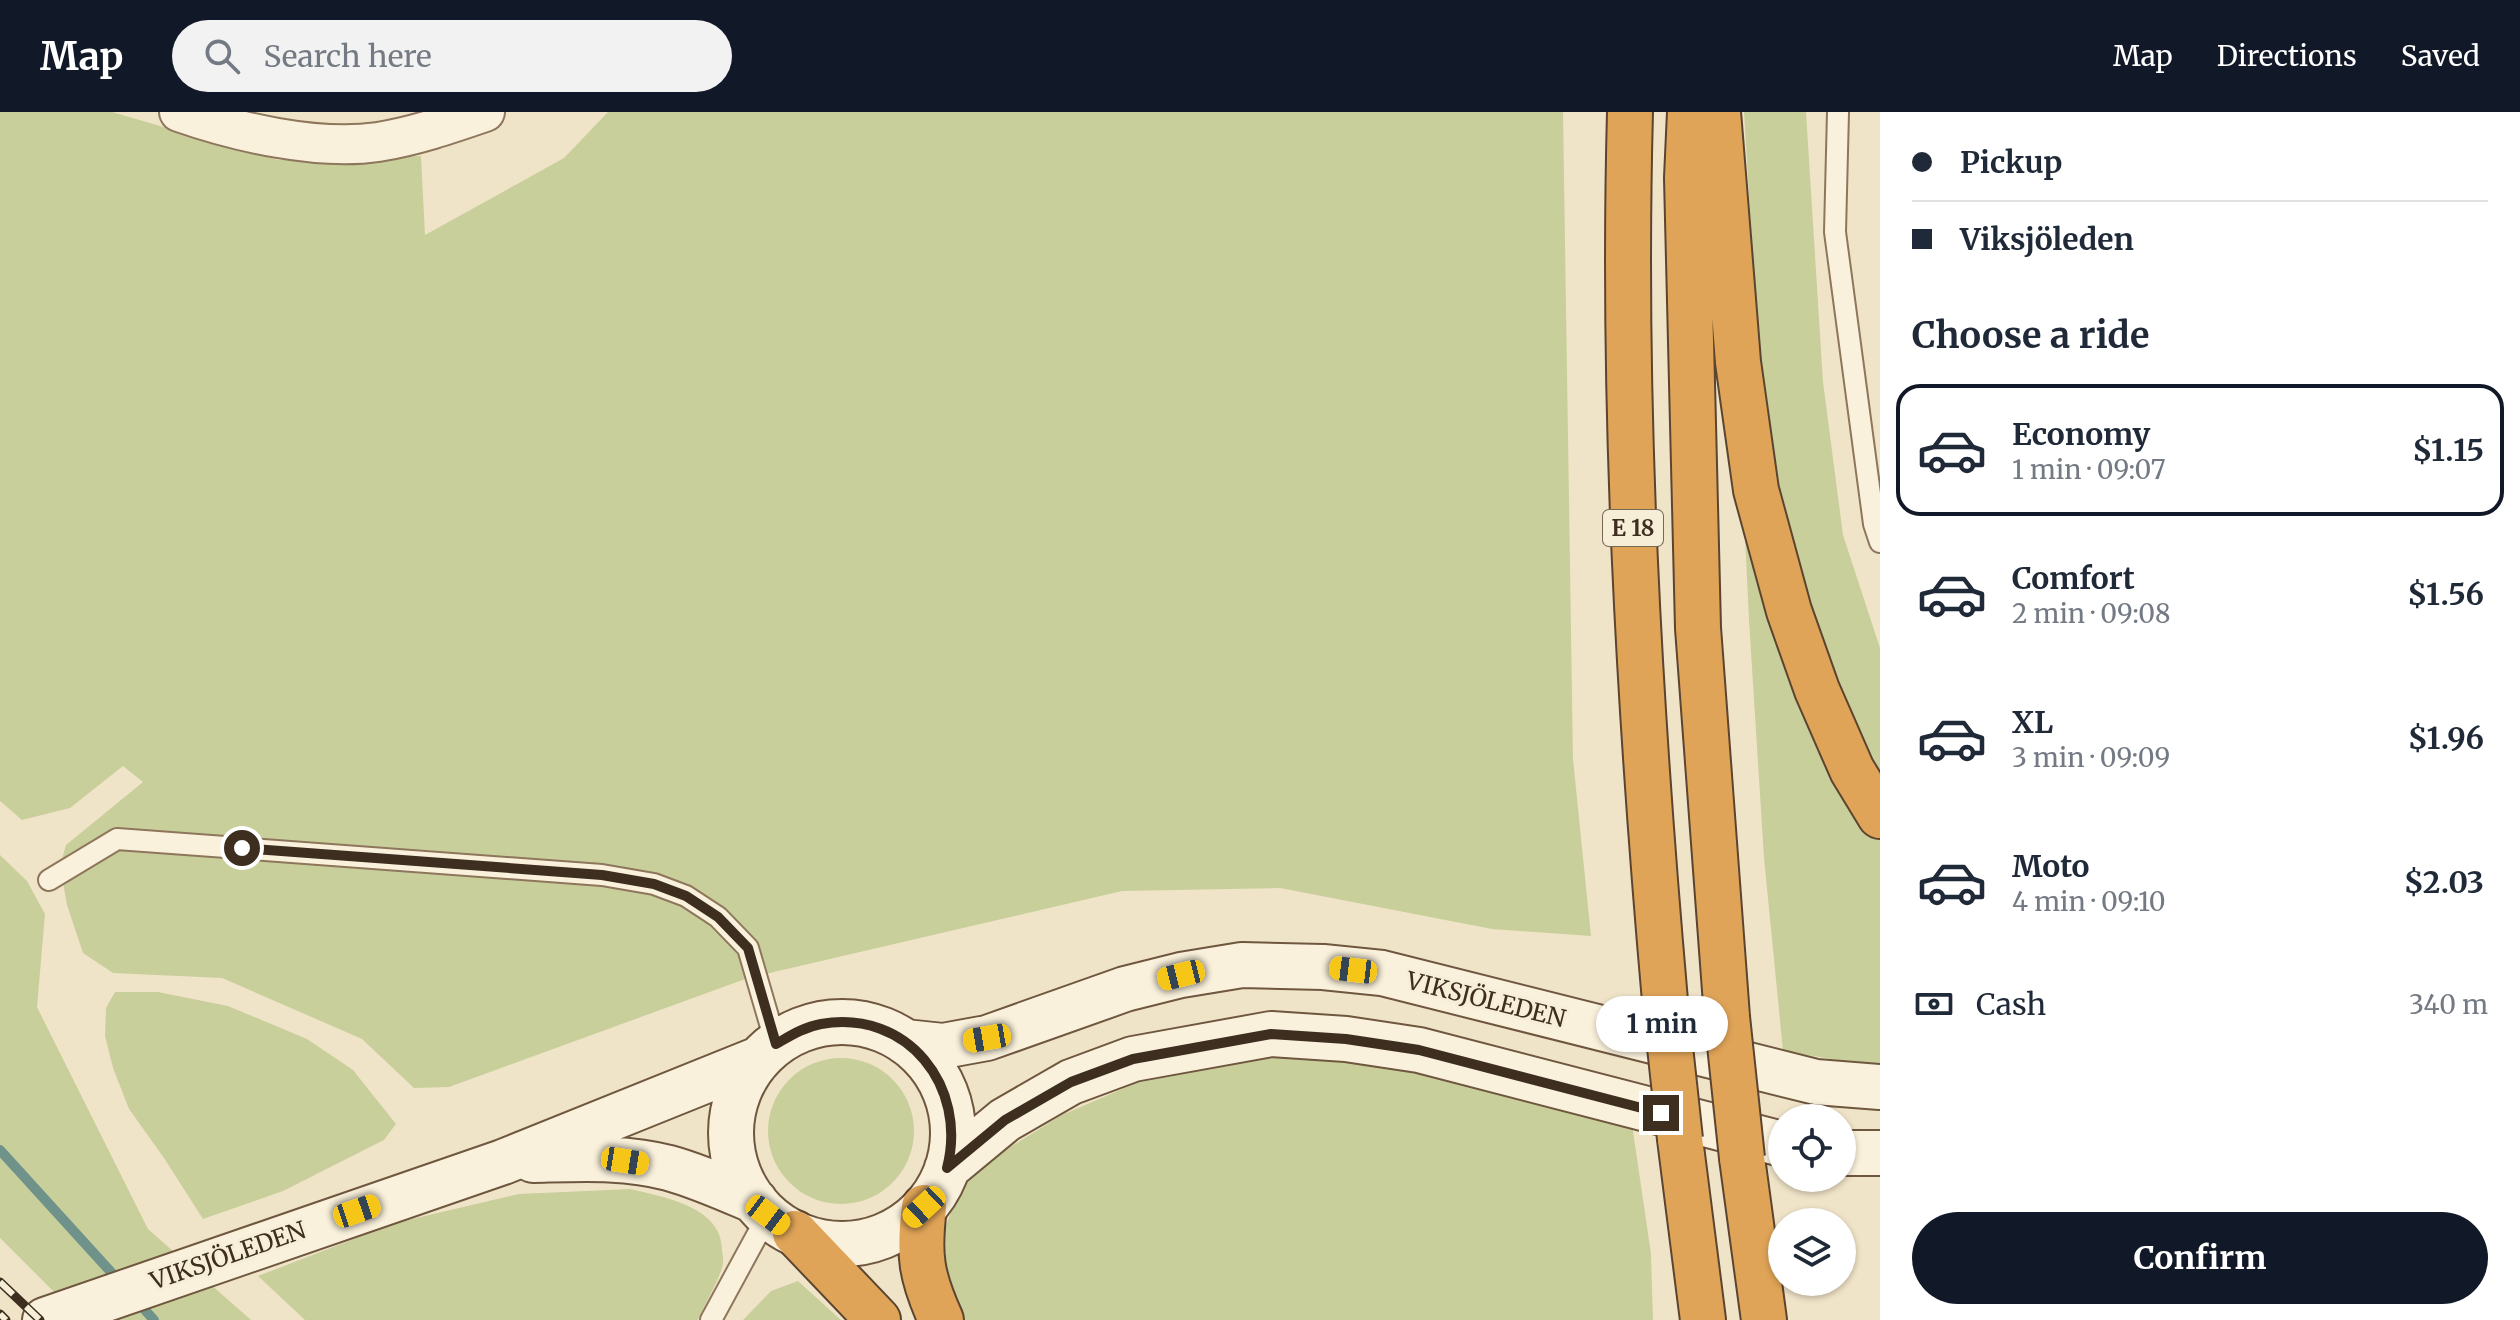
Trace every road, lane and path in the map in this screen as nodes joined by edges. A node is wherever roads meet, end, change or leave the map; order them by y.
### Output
1 (179, 112) edge
2 (485, 112) edge
3 (1630, 112) edge
4 (1690, 112) edge
5 (1718, 112) edge
6 (1838, 112) edge
7 (1880, 542) edge
8 (1880, 816) edge
9 (49, 880) dead end
10 (905, 1042) junction
11 (1670, 1047) junction
12 (768, 1052) junction
13 (1880, 1087) edge
14 (1762, 1151) edge
15 (1856, 1153) edge
16 (1880, 1153) edge
17 (503, 1162) junction
18 (947, 1168) junction
19 (924, 1207) junction
20 (772, 1216) junction
21 (1690, 1235) junction
22 (45, 1320) edge
23 (711, 1320) edge
24 (878, 1320) edge
25 (941, 1320) edge
26 (1674, 1320) edge
27 (1703, 1320) edge
28 (1764, 1320) edge

1 - 2 street
3 - 11 highway, E 18, bridge
4 - 14 highway, E 18, bridge
5 - 8 highway
6 - 7 lane
9 - 12 lane
10 - 11 main road, VIKSJÖLEDEN
10 - 12 main road
10 - 18 main road
11 - 13 main road, VIKSJÖLEDEN
11 - 21 highway, E 18, bridge
12 - 17 main road, VIKSJÖLEDEN
12 - 20 main road
14 - 18 main road
14 - 28 highway, E 18
15 - 16 main road
17 - 20 main road, VIKSJÖLEDEN
17 - 22 main road, VIKSJÖLEDEN
18 - 19 main road
19 - 20 main road
19 - 25 highway
20 - 23 lane
20 - 24 highway
21 - 26 highway
21 - 27 highway, E 18

